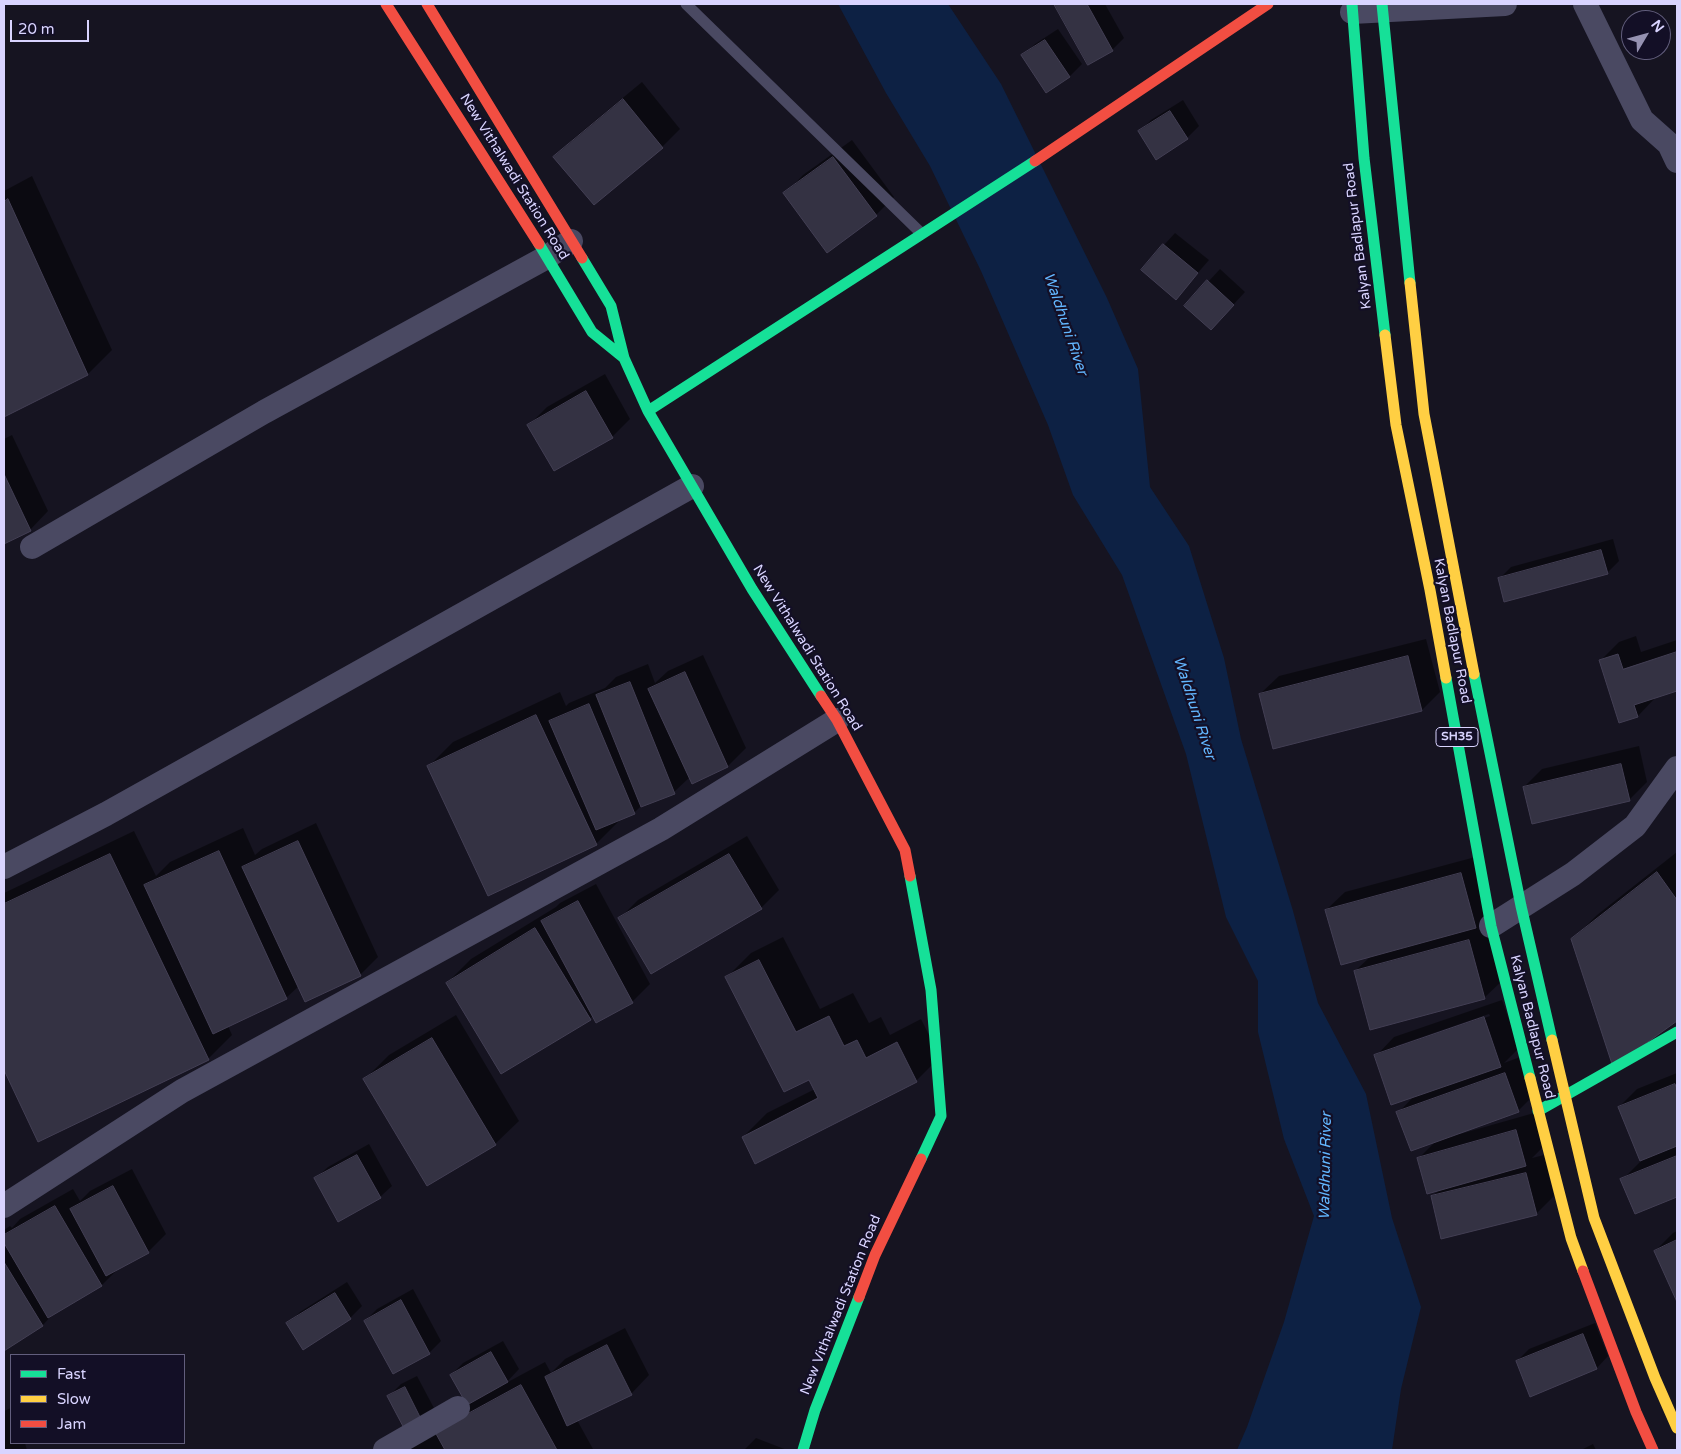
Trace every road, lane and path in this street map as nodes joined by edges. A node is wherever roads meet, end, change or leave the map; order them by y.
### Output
1 (386, 4) edge
2 (427, 4) edge
3 (686, 4) edge
4 (1268, 4) edge
5 (1504, 4) edge
6 (1585, 4) edge
7 (1352, 8) edge
8 (1383, 8) edge
9 (1677, 161) edge
10 (921, 233) junction
11 (571, 241) junction
12 (547, 257) junction
13 (624, 358) junction
14 (648, 411) junction
15 (692, 486) junction
16 (32, 547) dead end
17 (837, 720) junction
18 (1677, 768) edge
19 (4, 867) edge
20 (1521, 906) junction
21 (1492, 926) junction
22 (1677, 1032) edge
23 (1566, 1096) junction
24 (1538, 1111) junction
25 (4, 1206) edge
26 (458, 1408) dead end
27 (1677, 1428) edge
28 (385, 1450) edge
29 (803, 1450) edge
30 (1652, 1450) edge

1 - 12 street, New Vithalwadi Station Road
2 - 11 street, New Vithalwadi Station Road
3 - 10 lane
4 - 10 street
5 - 8 street
6 - 9 street
7 - 8 street
7 - 21 street, Kalyan Badlapur Road / SH35
8 - 20 street, Kalyan Badlapur Road / SH35
10 - 14 street
11 - 12 street
11 - 13 street, New Vithalwadi Station Road
12 - 13 street, New Vithalwadi Station Road
12 - 16 street
13 - 14 street, New Vithalwadi Station Road
14 - 15 street, New Vithalwadi Station Road
15 - 17 street, New Vithalwadi Station Road
15 - 19 street
17 - 25 street
17 - 29 street, New Vithalwadi Station Road
18 - 20 street
20 - 21 street
20 - 23 street, Kalyan Badlapur Road / SH35
21 - 24 street, Kalyan Badlapur Road / SH35
22 - 23 street
23 - 24 street
23 - 27 street, Kalyan Badlapur Road / SH35
24 - 30 street, Kalyan Badlapur Road / SH35
26 - 28 street

